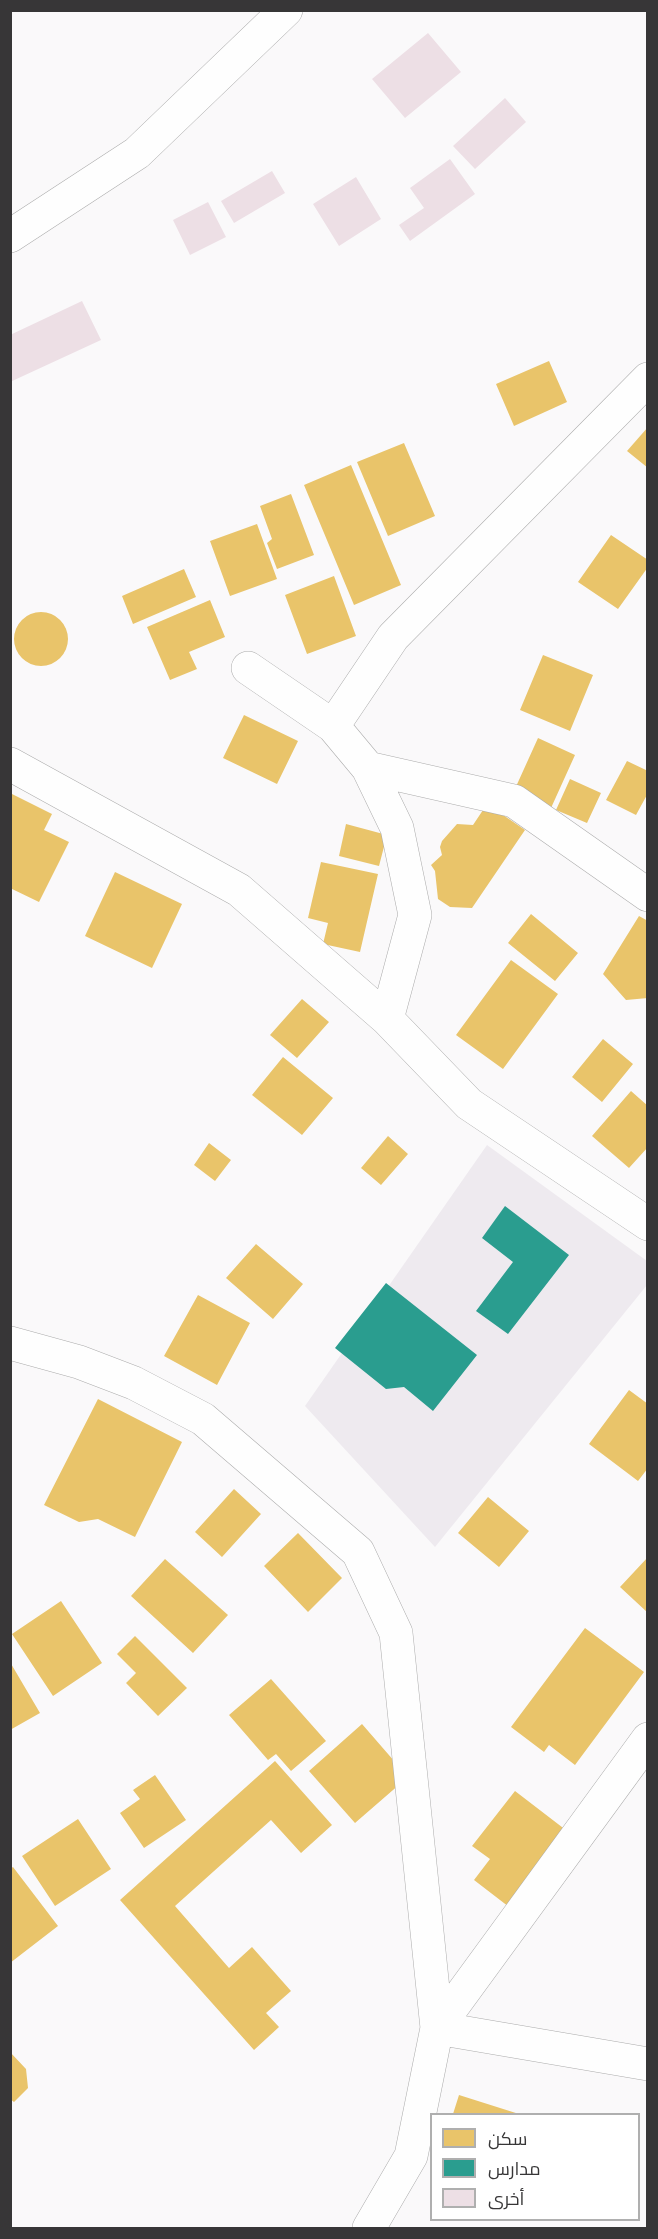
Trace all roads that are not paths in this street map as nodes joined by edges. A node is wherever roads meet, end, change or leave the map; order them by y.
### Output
1 (286, 10) edge
2 (10, 236) edge
3 (648, 379) edge
4 (248, 668) dead end
5 (333, 726) junction
6 (10, 764) edge
7 (368, 768) junction
8 (648, 895) edge
9 (387, 1019) junction
10 (648, 1224) edge
11 (10, 1343) edge
12 (648, 1739) edge
13 (437, 2028) junction
14 (648, 2064) edge
15 (369, 2229) edge

1 - 2 street
3 - 5 street
4 - 5 street
5 - 7 street
6 - 9 street
7 - 8 street
7 - 9 street
9 - 10 street
11 - 13 street
12 - 13 street
13 - 14 street
13 - 15 street

